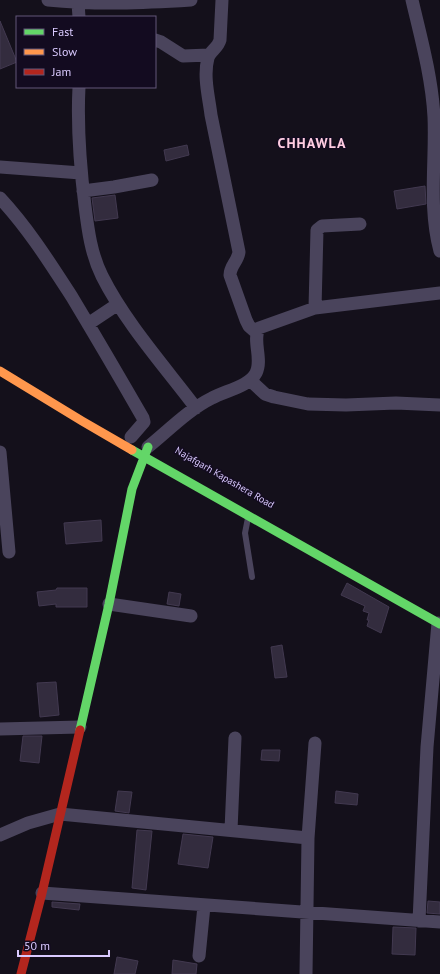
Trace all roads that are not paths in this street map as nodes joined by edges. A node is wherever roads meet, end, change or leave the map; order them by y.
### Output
1 (48, 0) edge
2 (192, 0) edge
3 (222, 0) edge
4 (412, 0) edge
5 (78, 3) junction
6 (79, 16) edge
7 (156, 40) edge
8 (209, 56) junction
9 (79, 88) edge
10 (0, 167) edge
11 (81, 173) junction
12 (152, 180) dead end
13 (83, 191) junction
14 (0, 198) edge
15 (360, 224) dead end
16 (440, 251) edge
17 (440, 293) edge
18 (118, 304) junction
19 (315, 308) junction
20 (88, 324) junction
21 (257, 333) junction
22 (0, 361) edge
23 (0, 371) edge
24 (251, 381) junction
25 (440, 405) edge
26 (76, 407) dead end
27 (196, 408) junction
28 (140, 444) junction
29 (0, 452) edge
30 (2, 478) edge
31 (249, 516) junction
32 (9, 552) dead end
33 (252, 578) dead end
34 (109, 604) junction
35 (191, 616) dead end
36 (439, 624) edge
37 (80, 727) junction
38 (0, 729) edge
39 (235, 738) dead end
40 (315, 744) dead end
41 (60, 814) junction
42 (231, 830) junction
43 (0, 835) edge
44 (308, 838) junction
45 (42, 893) junction
46 (204, 906) junction
47 (306, 913) junction
48 (419, 921) junction
49 (440, 922) edge
50 (198, 956) dead end
51 (21, 974) edge
52 (306, 974) edge

1 - 5 street
2 - 5 street
3 - 8 street
4 - 16 street
5 - 6 street
7 - 8 street
8 - 21 street
9 - 11 street
10 - 11 street
11 - 13 street
12 - 13 street
13 - 18 street
14 - 20 street
15 - 19 street
17 - 19 street
18 - 20 street
18 - 27 street
19 - 21 street
20 - 28 street
21 - 24 street
22 - 26 main road
23 - 28 main road
24 - 25 street
24 - 27 street
27 - 28 street
28 - 31 main road
28 - 34 main road
29 - 30 street
30 - 32 street
31 - 33 lane
31 - 36 main road
34 - 35 street
34 - 37 main road
36 - 48 street
37 - 38 street
37 - 41 main road
39 - 42 street
40 - 44 street
41 - 42 street
41 - 43 street
41 - 45 main road
42 - 44 street
44 - 47 street
45 - 46 street
45 - 51 main road
46 - 47 street
46 - 50 street
47 - 48 street
47 - 52 street
48 - 49 street

